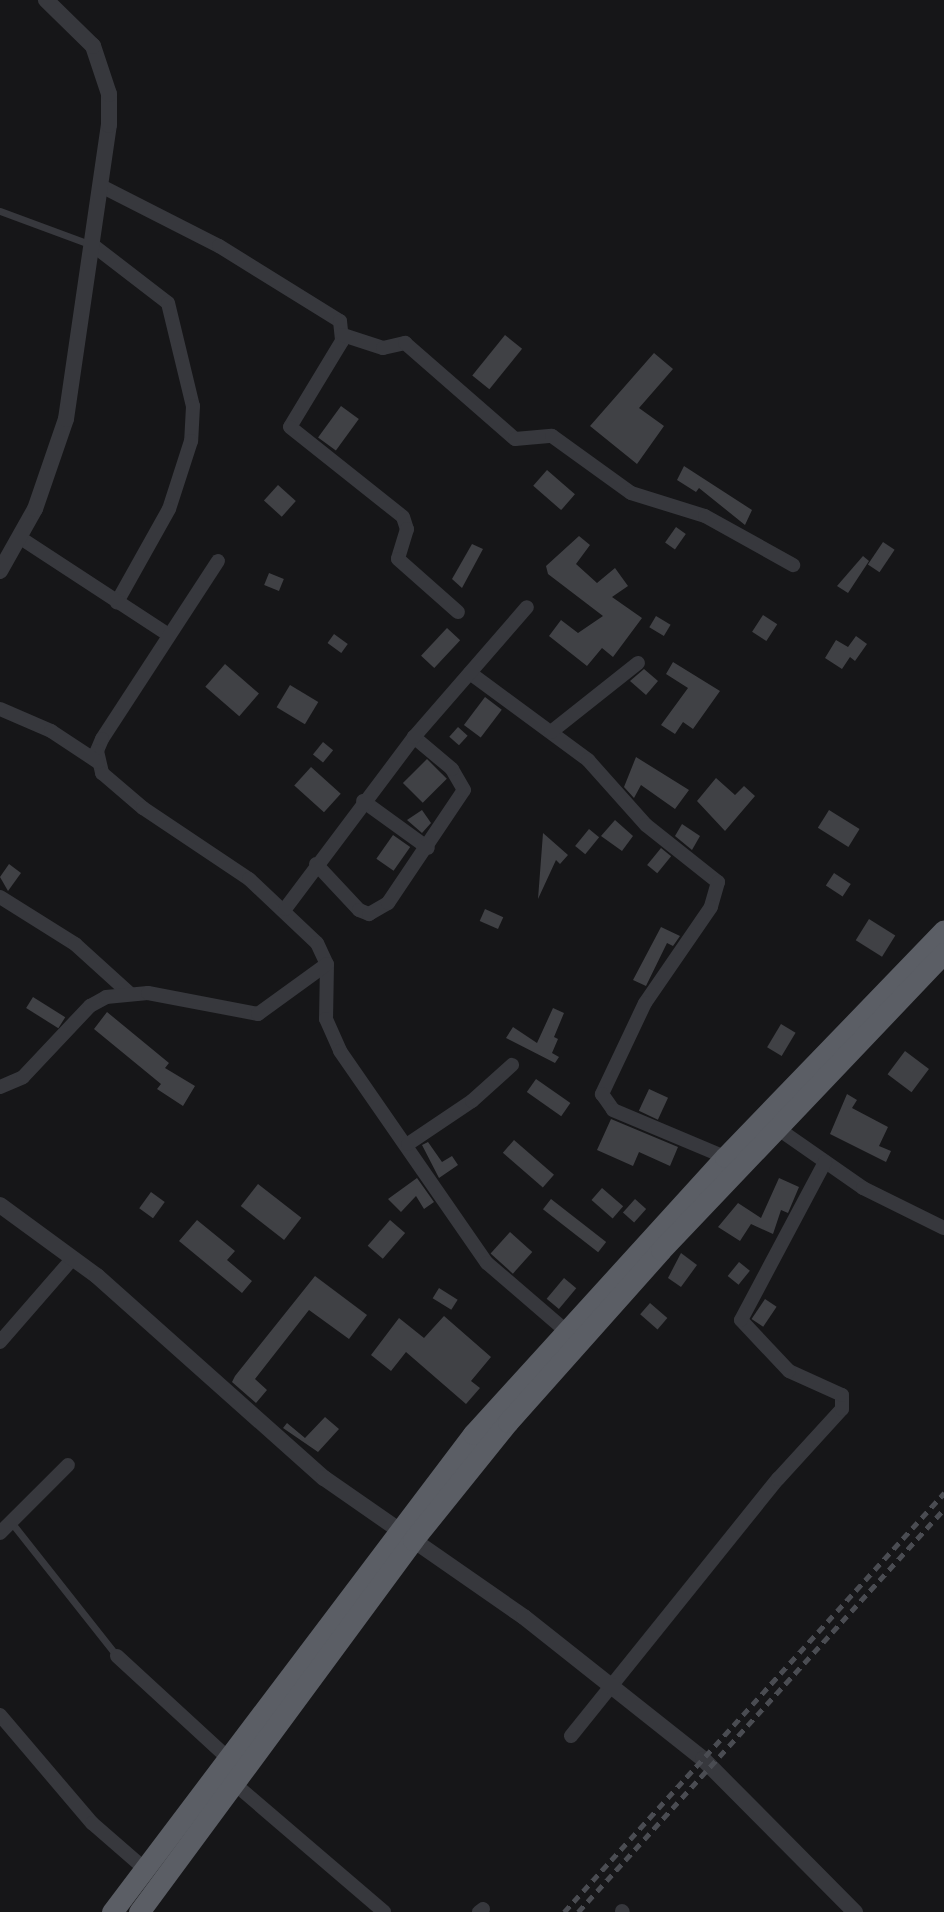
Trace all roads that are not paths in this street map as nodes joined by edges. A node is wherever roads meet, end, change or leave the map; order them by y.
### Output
1 (46, 0) edge
2 (103, 187) junction
3 (0, 211) edge
4 (94, 246) junction
5 (343, 335) junction
6 (19, 537) junction
7 (218, 561) dead end
8 (793, 565) dead end
9 (0, 571) edge
10 (117, 602) junction
11 (528, 607) dead end
12 (458, 612) dead end
13 (169, 635) junction
14 (638, 663) dead end
15 (470, 673) junction
16 (0, 709) edge
17 (551, 732) junction
18 (414, 737) junction
19 (98, 762) junction
20 (363, 801) junction
21 (428, 848) junction
22 (316, 864) junction
23 (0, 897) edge
24 (285, 909) junction
25 (944, 930) edge
26 (944, 952) edge
27 (327, 964) junction
28 (129, 993) junction
29 (512, 1065) dead end
30 (0, 1087) edge
31 (777, 1128) junction
32 (408, 1144) junction
33 (725, 1157) junction
34 (825, 1162) junction
35 (0, 1205) edge
36 (944, 1228) edge
37 (72, 1258) junction
38 (566, 1331) junction
39 (0, 1342) edge
40 (68, 1465) dead end
41 (11, 1521) junction
42 (0, 1533) edge
43 (405, 1535) junction
44 (117, 1656) joint
45 (607, 1687) junction
46 (0, 1715) edge
47 (571, 1736) dead end
48 (230, 1760) junction
49 (236, 1785) junction
50 (146, 1870) junction
51 (112, 1912) edge
52 (139, 1912) edge
53 (384, 1912) edge
54 (855, 1912) edge

1 - 2 street
2 - 4 street
2 - 5 street
3 - 4 lane
4 - 6 street
4 - 10 street
5 - 8 street
5 - 12 street
6 - 9 street
6 - 10 street
7 - 13 street
10 - 13 street
11 - 15 street
13 - 19 street
14 - 17 street
15 - 17 street
15 - 18 street
16 - 19 street
17 - 33 street
18 - 20 street
18 - 21 street
19 - 24 street
20 - 21 street
20 - 22 street
21 - 22 street
22 - 24 street
23 - 28 street
24 - 27 street
25 - 33 highway
26 - 31 highway
27 - 28 street
27 - 32 street
28 - 30 street
29 - 32 street
31 - 34 street
31 - 43 highway
32 - 38 street
33 - 38 highway
34 - 36 street
34 - 45 street
35 - 37 street
37 - 39 street
37 - 43 street
38 - 43 highway
40 - 41 street
41 - 42 street
41 - 44 lane
43 - 45 street
43 - 48 highway
43 - 49 highway
44 - 48 street
45 - 47 street
45 - 54 street
46 - 50 street
48 - 50 highway
49 - 52 highway
49 - 53 street
50 - 51 highway

